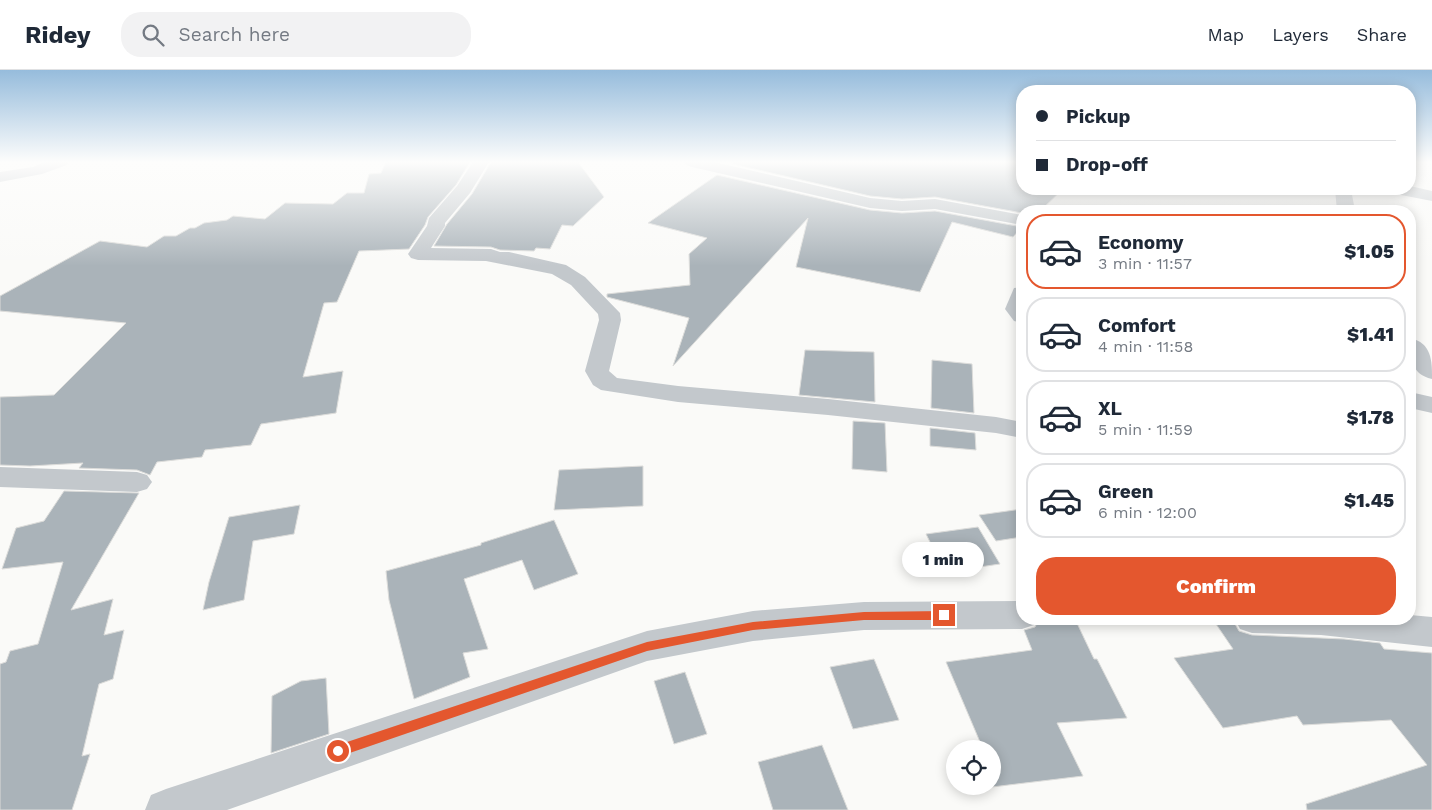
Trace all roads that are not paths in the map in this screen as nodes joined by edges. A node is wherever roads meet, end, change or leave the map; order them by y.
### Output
1 (458, 197) edge
2 (842, 197) edge
3 (1016, 219) edge
4 (1416, 352) edge
5 (1432, 372) edge
6 (1416, 401) edge
7 (1432, 405) edge
8 (1016, 429) edge
9 (0, 477) edge
10 (137, 482) dead end
11 (1016, 614) edge
12 (1361, 625) edge
13 (1432, 632) edge
14 (166, 810) edge

1 - 8 street
2 - 3 street
4 - 5 street
6 - 7 street
9 - 10 street
11 - 14 street
12 - 13 street

